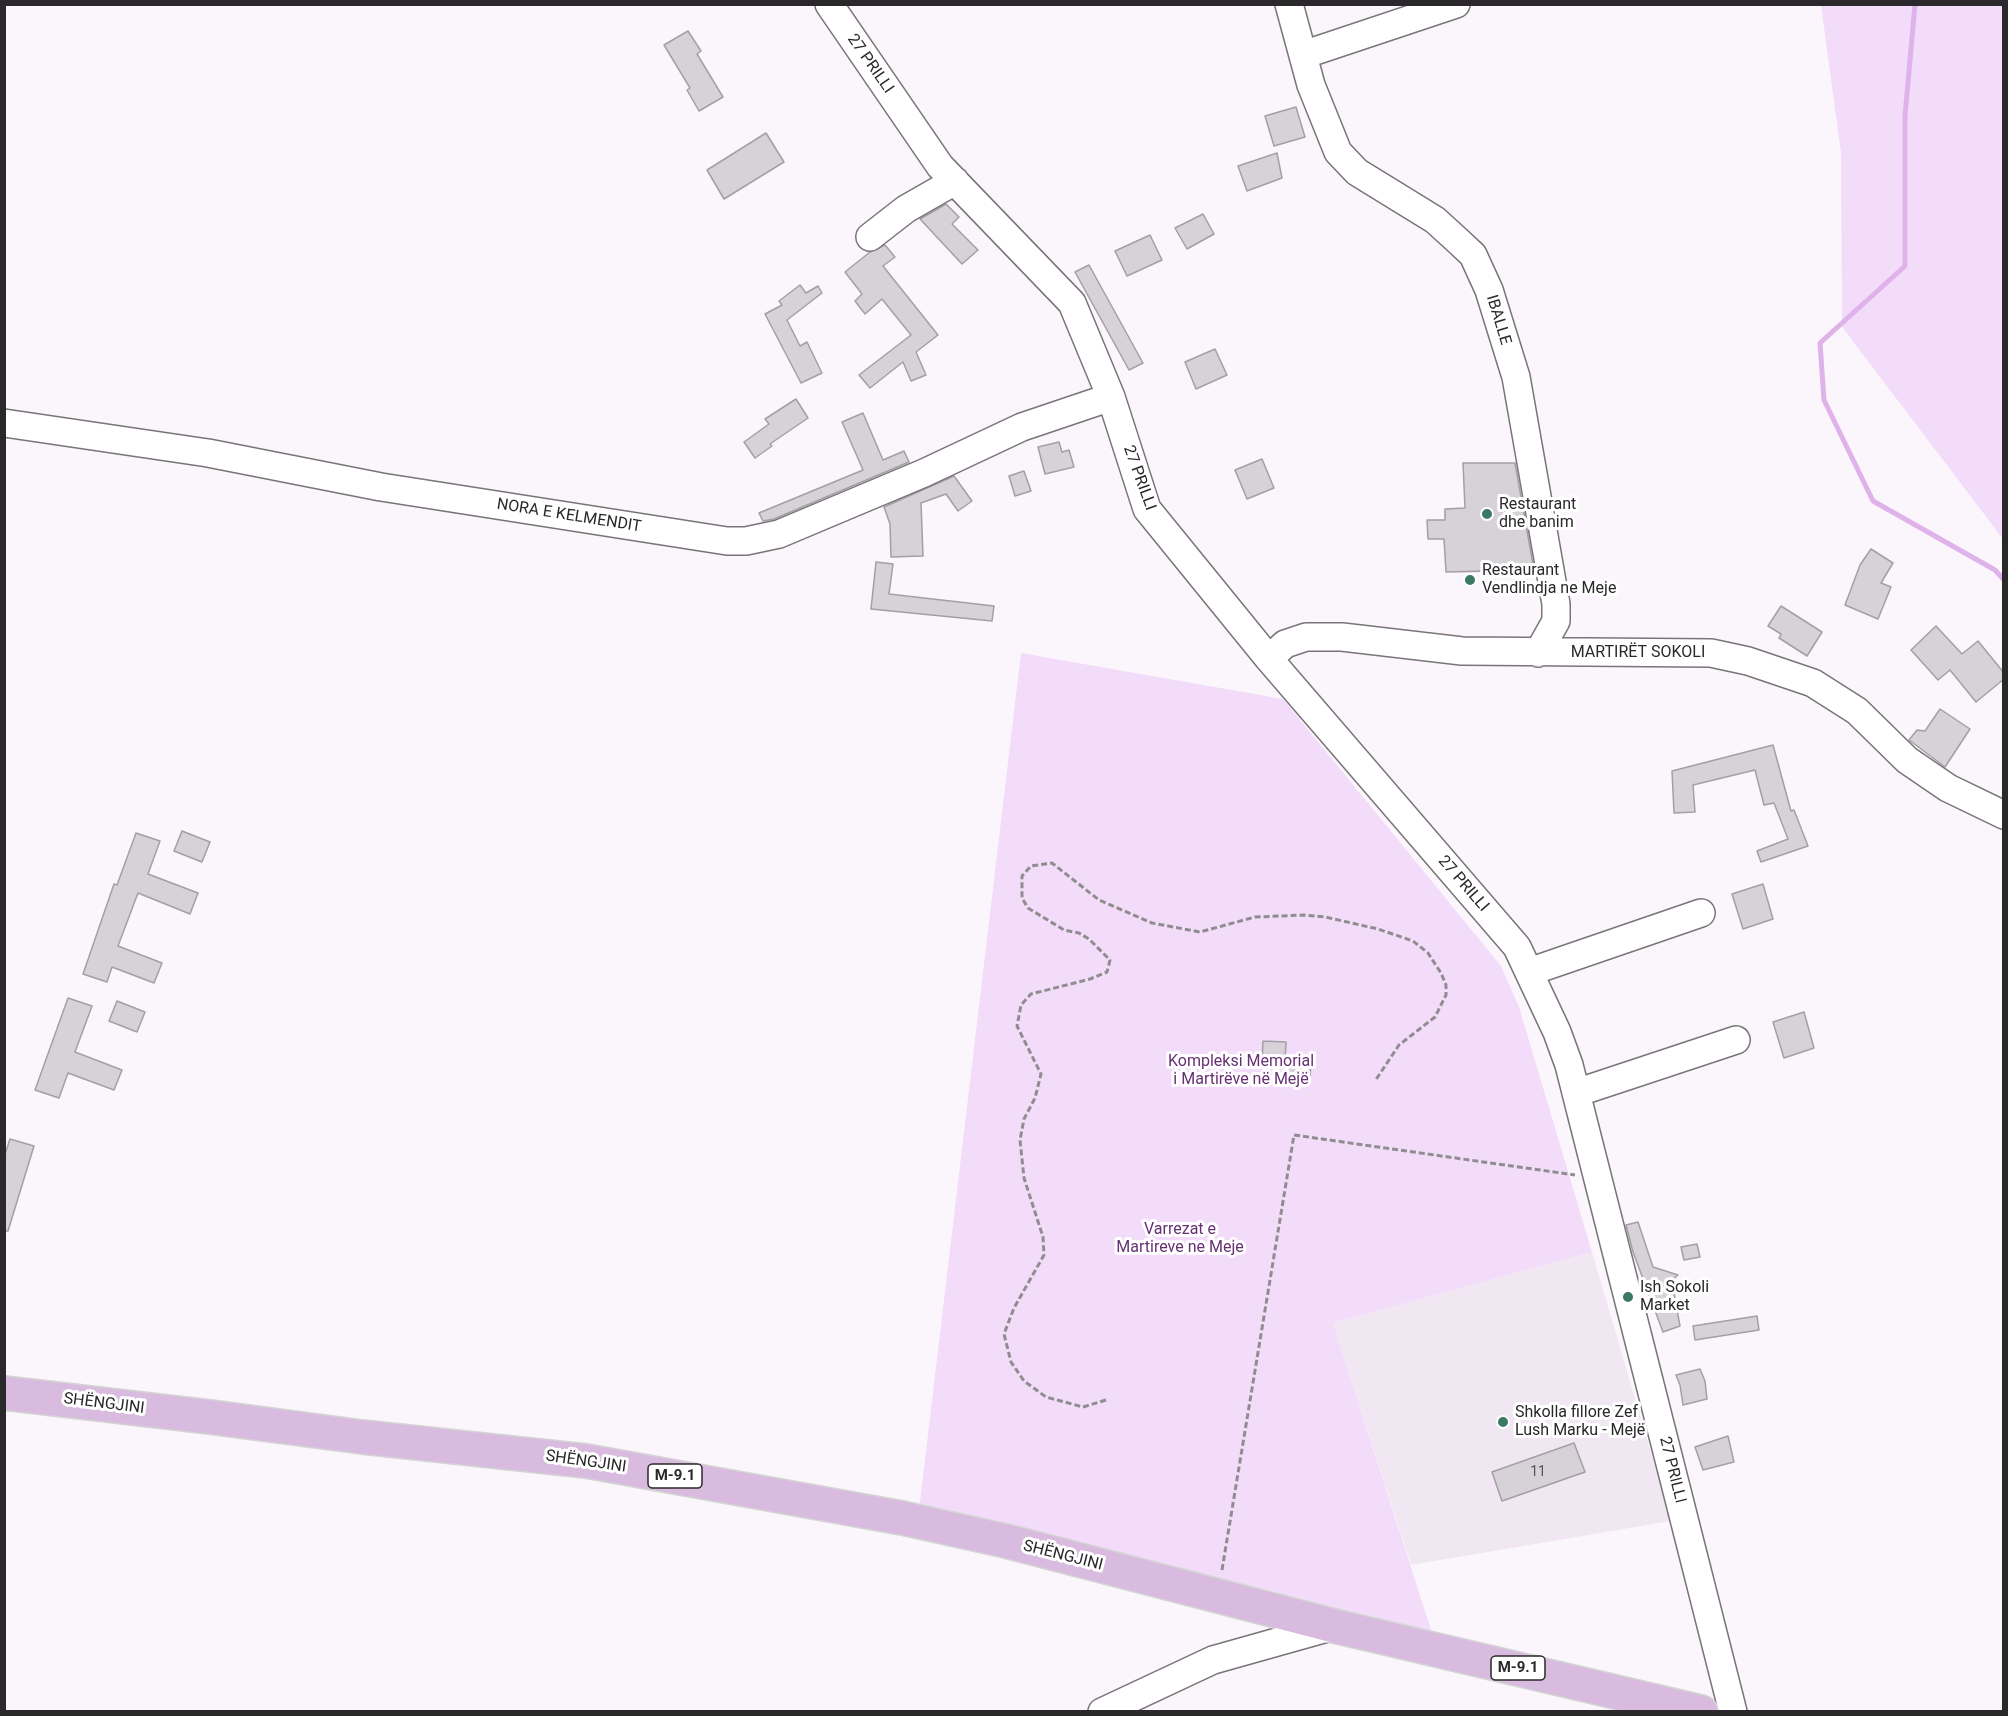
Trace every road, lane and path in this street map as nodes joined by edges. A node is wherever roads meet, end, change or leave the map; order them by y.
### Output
1 (829, 4) edge
2 (1289, 4) edge
3 (1456, 4) edge
4 (1303, 55) junction
5 (955, 181) junction
6 (870, 237) dead end
7 (1111, 397) junction
8 (4, 423) edge
9 (1538, 653) junction
10 (1269, 658) junction
11 (2004, 815) edge
12 (1701, 913) dead end
13 (1529, 972) junction
14 (1736, 1040) dead end
15 (1375, 1081) dead end
16 (1576, 1093) junction
17 (1598, 1178) junction
18 (4, 1393) edge
19 (1106, 1400) dead end
20 (1218, 1596) junction
21 (1334, 1626) junction
22 (1102, 1712) edge
23 (1701, 1712) edge
24 (1733, 1712) edge

1 - 5 street, 27 PRILLI
2 - 4 street, IBALLE
3 - 4 street
4 - 9 street, IBALLE
5 - 6 street
5 - 7 street, 27 PRILLI
7 - 8 street, NORA E KELMENDIT
7 - 10 street, 27 PRILLI
9 - 10 street, MARTIRËT SOKOLI
9 - 11 street, MARTIRËT SOKOLI
10 - 13 street, 27 PRILLI
12 - 13 street
13 - 16 street, 27 PRILLI
14 - 16 street
15 - 19 path
16 - 17 street, 27 PRILLI
17 - 20 path
17 - 24 street, 27 PRILLI
18 - 20 main road, SHËNGJINI / M-9.1
20 - 21 main road, SHËNGJINI / M-9.1
21 - 22 street
21 - 23 main road, M-9.1

